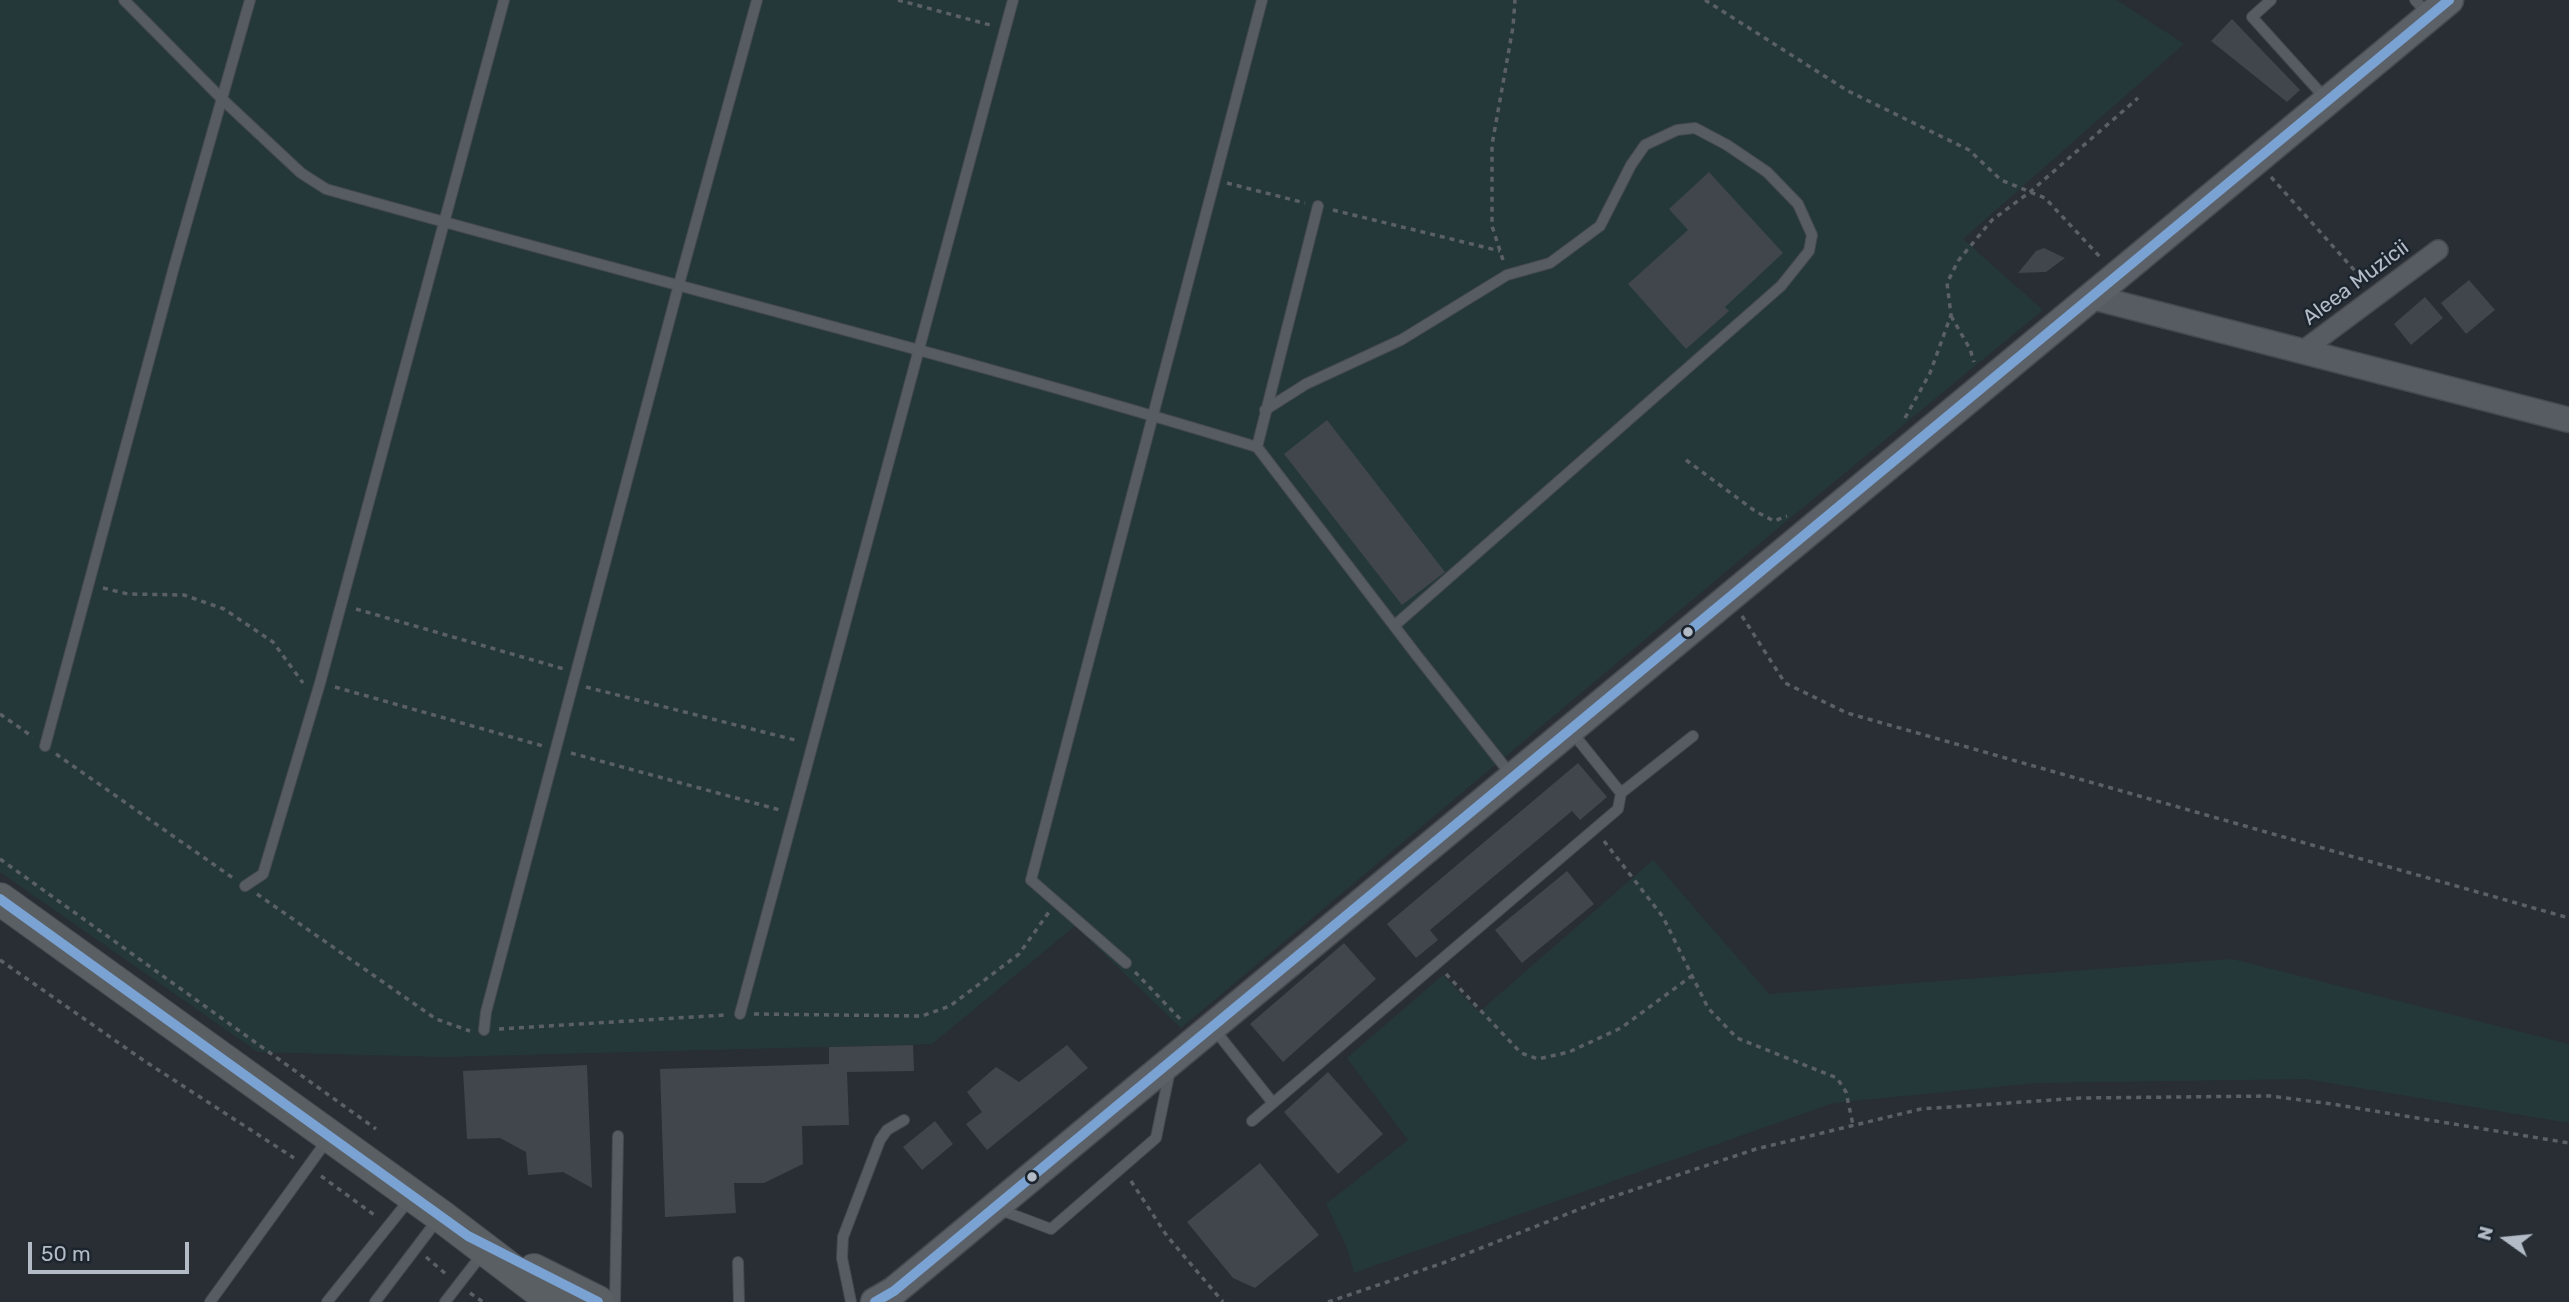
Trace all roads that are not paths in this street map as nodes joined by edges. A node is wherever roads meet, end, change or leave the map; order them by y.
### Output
1 (124, 0) edge
2 (250, 0) edge
3 (503, 0) edge
4 (757, 0) edge
5 (1013, 0) edge
6 (1262, 0) edge
7 (2271, 0) edge
8 (2431, 5) edge
9 (223, 100) junction
10 (2328, 100) junction
11 (1318, 206) road end
12 (443, 222) junction
13 (2438, 250) dead end
14 (679, 284) junction
15 (2092, 297) junction
16 (918, 351) junction
17 (2301, 352) junction
18 (1265, 410) junction
19 (1153, 415) junction
20 (2569, 420) edge
21 (1257, 447) junction
22 (1394, 626) junction
23 (1569, 729) junction
24 (1693, 736) dead end
25 (46, 746) dead end
26 (1513, 777) junction
27 (1621, 793) junction
28 (245, 886) dead end
29 (0, 899) edge
30 (1126, 963) road end
31 (740, 1014) dead end
32 (484, 1030) dead end
33 (1205, 1032) junction
34 (1172, 1059) junction
35 (1273, 1103) junction
36 (904, 1120) dead end
37 (1252, 1121) dead end
38 (330, 1136) junction
39 (618, 1136) dead end
40 (412, 1195) junction
41 (994, 1208) junction
42 (441, 1216) junction
43 (477, 1243) junction
44 (738, 1262) dead end
45 (884, 1298) edge
46 (210, 1302) edge
47 (327, 1302) edge
48 (375, 1302) edge
49 (445, 1302) edge
50 (554, 1302) edge
51 (598, 1302) edge
52 (615, 1302) edge
53 (739, 1302) edge
54 (851, 1302) edge

1 - 9 lane
2 - 9 lane
3 - 12 lane
4 - 14 lane
5 - 16 lane
6 - 19 lane
7 - 10 lane
8 - 10 main road
9 - 12 lane
9 - 25 lane
10 - 15 main road
11 - 18 lane
12 - 14 lane
12 - 28 lane
13 - 17 street, Aleea Muzicii
14 - 16 lane
14 - 32 lane
15 - 17 street
15 - 23 main road
16 - 19 lane
16 - 31 lane
17 - 20 street
18 - 21 lane
18 - 22 lane
19 - 21 lane
19 - 30 lane
21 - 22 lane
22 - 26 lane
23 - 26 main road
23 - 27 lane
24 - 27 lane
26 - 33 main road
27 - 35 lane
29 - 38 main road
33 - 34 main road
33 - 35 lane
34 - 41 main road
34 - 41 lane
35 - 37 lane
36 - 54 lane
38 - 40 main road
38 - 46 lane
39 - 52 lane
40 - 42 main road
40 - 47 lane
41 - 45 main road
42 - 43 main road
42 - 48 lane
43 - 49 lane
43 - 50 main road
43 - 51 main road
44 - 53 lane

